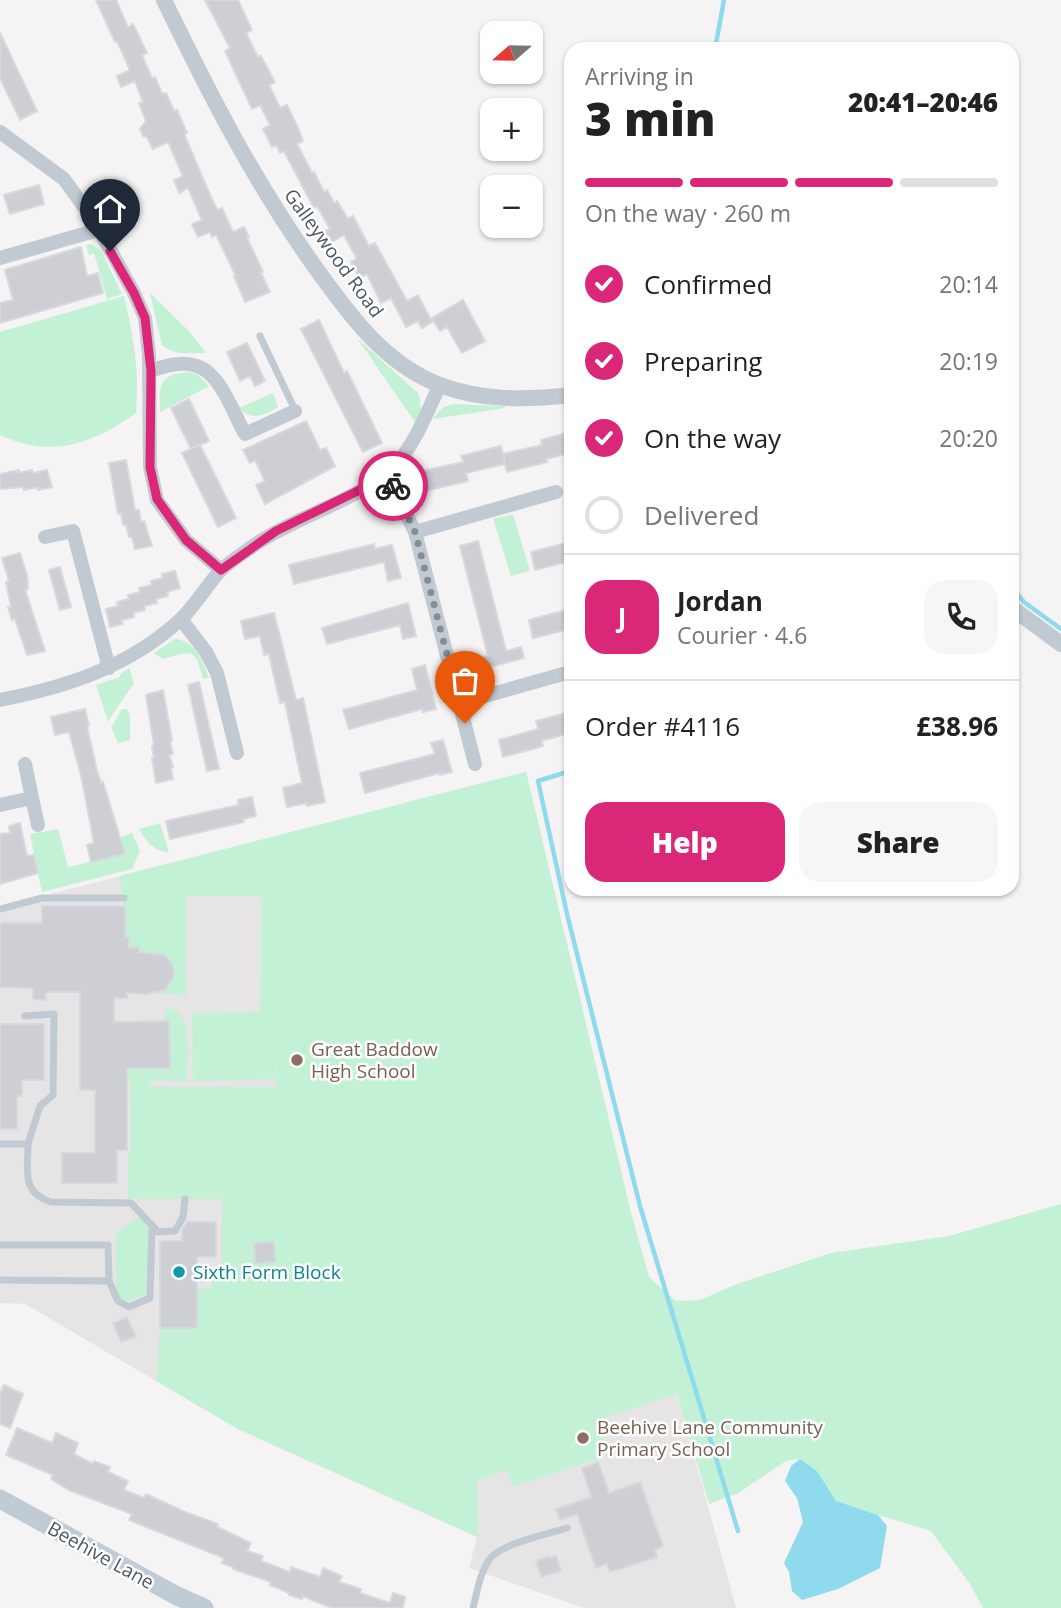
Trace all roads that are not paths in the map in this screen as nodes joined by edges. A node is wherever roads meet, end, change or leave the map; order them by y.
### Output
1 (164, 0) edge
2 (0, 132) edge
3 (98, 230) junction
4 (0, 258) edge
5 (260, 336) dead end
6 (151, 371) junction
7 (440, 385) junction
8 (564, 396) edge
9 (295, 411) joint
10 (386, 473) junction
11 (556, 492) dead end
12 (415, 532) junction
13 (45, 537) dead end
14 (221, 570) junction
15 (1019, 613) edge
16 (181, 619) junction
17 (1061, 644) edge
18 (109, 668) junction
19 (564, 675) edge
20 (0, 700) edge
21 (460, 703) junction
22 (237, 753) dead end
23 (25, 764) dead end
24 (475, 764) dead end
25 (32, 798) junction
26 (0, 805) edge
27 (38, 825) dead end
28 (124, 898) dead end
29 (0, 909) edge
30 (25, 1016) dead end
31 (0, 1144) edge
32 (28, 1144) junction
33 (184, 1199) dead end
34 (152, 1226) junction
35 (0, 1245) edge
36 (0, 1280) edge
37 (108, 1281) junction
38 (1, 1502) edge
39 (567, 1528) dead end
40 (204, 1608) edge
41 (473, 1608) edge

1 - 7 street, Galleywood Road
2 - 3 street
3 - 4 street
3 - 6 street
5 - 9 lane
6 - 9 street
6 - 14 street
7 - 8 street, Galleywood Road
7 - 10 street
10 - 12 street
10 - 14 street
11 - 12 street
12 - 21 street
13 - 18 street
14 - 16 street
15 - 17 street
16 - 18 street
16 - 22 street
18 - 20 street
19 - 21 street
21 - 24 street
23 - 25 street
25 - 26 street
25 - 27 street
28 - 29 lane
30 - 32 lane
31 - 32 lane
32 - 34 lane
33 - 34 lane
34 - 37 lane
35 - 37 lane
36 - 37 lane
38 - 40 main road, Beehive Lane
39 - 41 lane

